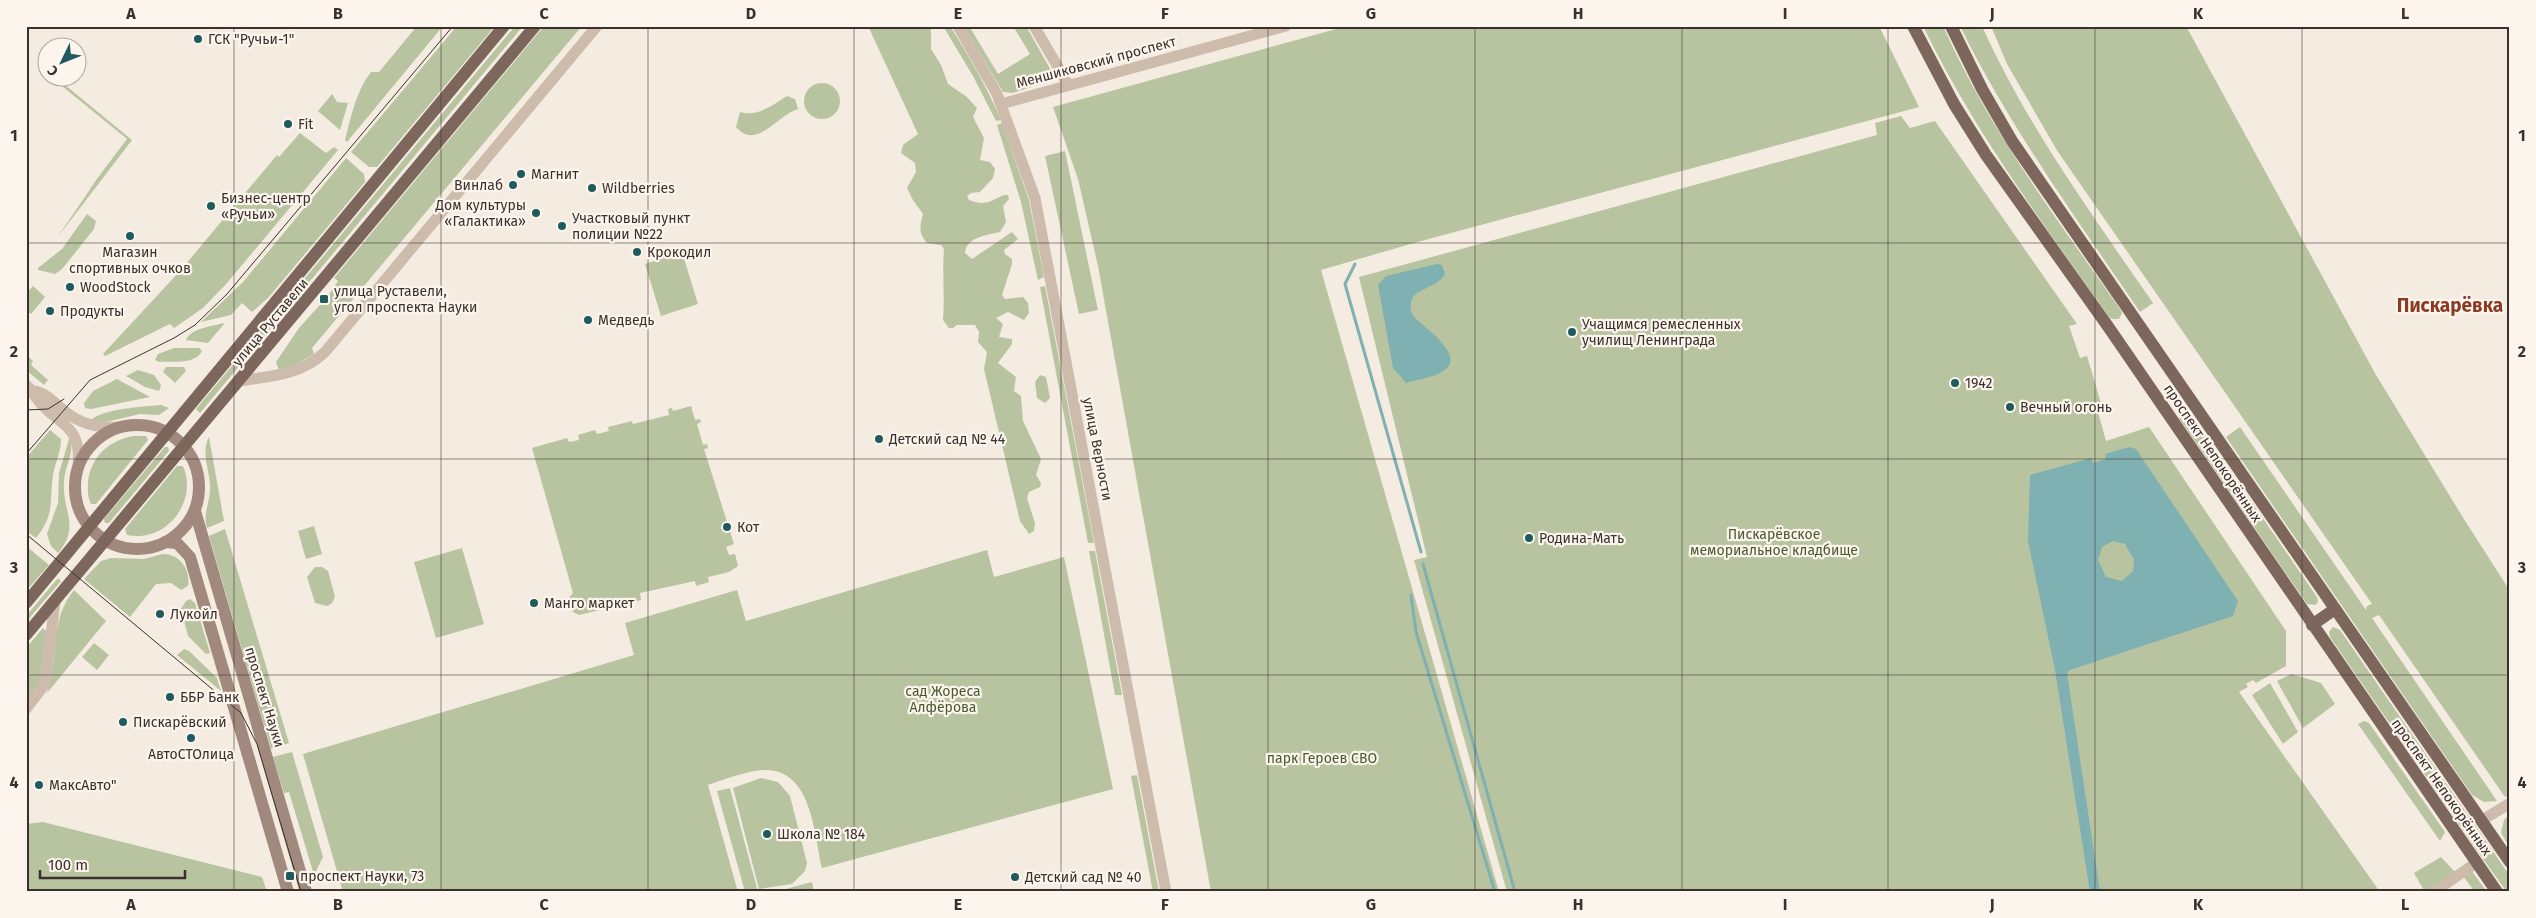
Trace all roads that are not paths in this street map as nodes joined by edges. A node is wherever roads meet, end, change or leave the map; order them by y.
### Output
1 (504, 26) edge
2 (535, 26) edge
3 (597, 26) edge
4 (958, 26) edge
5 (1034, 26) edge
6 (1286, 26) edge
7 (1913, 26) edge
8 (1951, 26) edge
9 (1068, 84) junction
10 (1001, 104) junction
11 (240, 381) junction
12 (30, 388) edge
13 (120, 427) junction
14 (167, 432) junction
15 (185, 446) junction
16 (78, 467) junction
17 (195, 511) junction
18 (89, 526) junction
19 (106, 540) junction
20 (165, 542) junction
21 (55, 600) junction
22 (26, 603) edge
23 (2335, 608) junction
24 (227, 624) junction
25 (2312, 625) junction
26 (210, 630) junction
27 (26, 635) edge
28 (26, 709) edge
29 (2510, 803) edge
30 (2481, 821) junction
31 (2510, 862) edge
32 (2476, 863) junction
33 (288, 892) edge
34 (306, 892) edge
35 (1166, 892) edge
36 (2434, 892) edge
37 (2497, 892) edge

1 - 14 main road, улица Руставели
2 - 11 main road, улица Руставели
3 - 11 street
4 - 10 street, улица Верности
5 - 9 street
6 - 9 street, Меншиковский проспект
7 - 25 main road, проспект Непокорённых
8 - 23 main road, проспект Непокорённых
9 - 10 street, Меншиковский проспект
10 - 35 street, улица Верности
11 - 15 main road, улица Руставели
12 - 13 street, проспект Науки
12 - 16 street, проспект Науки
13 - 14 main road, проспект Науки
13 - 16 main road, проспект Науки
14 - 15 main road, проспект Науки
14 - 18 main road, улица Руставели
15 - 17 main road, проспект Науки
15 - 19 main road, улица Руставели
16 - 18 main road, проспект Науки
17 - 20 main road, проспект Науки
17 - 24 main road, проспект Науки
18 - 19 main road, проспект Науки
18 - 22 main road, улица Руставели
19 - 20 main road, проспект Науки
19 - 21 main road, улица Руставели
20 - 26 main road
21 - 27 main road, улица Руставели
21 - 28 street
23 - 25 main road
23 - 30 main road, проспект Непокорённых
24 - 26 main road
24 - 34 main road, проспект Науки
25 - 32 main road, проспект Непокорённых
26 - 33 main road
29 - 30 street
30 - 31 main road, проспект Непокорённых
32 - 36 street
32 - 37 main road, проспект Непокорённых

